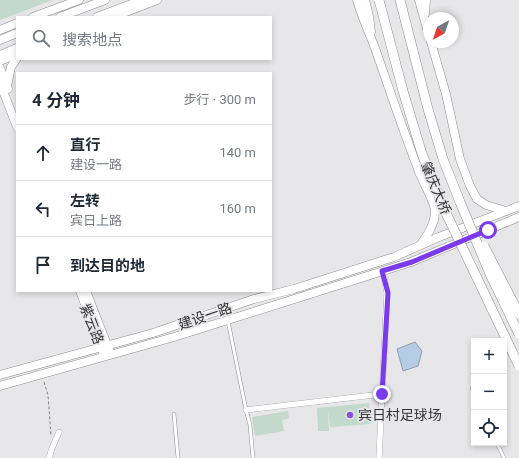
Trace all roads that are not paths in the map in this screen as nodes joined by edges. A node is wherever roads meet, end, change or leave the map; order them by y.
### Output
1 (79, 0) edge
2 (104, 0) edge
3 (142, 0) edge
4 (157, 0) edge
5 (357, 0) edge
6 (365, 0) edge
7 (379, 0) edge
8 (400, 0) edge
9 (419, 0) edge
10 (426, 0) edge
11 (425, 12) edge
12 (36, 16) edge
13 (63, 16) edge
14 (101, 16) edge
15 (116, 16) edge
16 (423, 17) edge
17 (16, 23) edge
18 (0, 30) edge
19 (16, 33) edge
20 (0, 40) edge
21 (372, 41) junction
22 (16, 48) edge
23 (433, 48) edge
24 (0, 54) edge
25 (16, 54) edge
26 (16, 60) edge
27 (0, 61) edge
28 (0, 68) edge
29 (2, 86) edge
30 (16, 110) edge
31 (16, 124) edge
32 (460, 202) junction
33 (519, 206) edge
34 (506, 211) junction
35 (519, 217) edge
36 (421, 244) junction
37 (382, 271) junction
38 (80, 292) edge
39 (86, 292) edge
40 (519, 314) edge
41 (228, 321) junction
42 (519, 334) edge
43 (104, 347) junction
44 (108, 356) junction
45 (56, 360) junction
46 (519, 366) edge
47 (58, 369) junction
48 (0, 375) edge
49 (0, 386) edge
50 (382, 394) junction
51 (246, 410) junction
52 (174, 414) dead end
53 (59, 432) dead end
54 (498, 446) edge
55 (50, 458) edge
56 (178, 458) edge
57 (253, 458) edge
58 (379, 458) edge
59 (504, 458) edge

1 - 12 main road
2 - 13 main road
3 - 14 main road
4 - 15 main road
5 - 21 main road
6 - 21 main road
7 - 46 main road, 肇庆大桥, bridge
8 - 32 main road, 肇庆大桥
9 - 16 main road
10 - 11 main road
17 - 18 main road
19 - 20 main road
21 - 36 main road
22 - 24 main road
23 - 34 main road
25 - 27 main road
26 - 29 main road
28 - 29 main road
29 - 30 main road
29 - 31 main road
32 - 40 main road, bridge
32 - 42 main road, 肇庆大桥, bridge
33 - 34 main road, 建设一路
34 - 36 main road, 建设一路
35 - 37 main road, 建设一路
36 - 43 main road, 建设一路
37 - 41 main road, 建设一路
37 - 50 street
38 - 43 main road, 紫云路
39 - 43 main road, 紫云路
41 - 44 main road, 建设一路
41 - 51 lane
43 - 44 main road, 紫云路
43 - 45 main road, 建设一路
44 - 47 main road, 建设一路
45 - 47 main road
45 - 48 main road, 建设一路
47 - 49 main road, 建设一路
50 - 51 street
50 - 58 street
51 - 57 lane
52 - 56 lane
53 - 55 street
54 - 59 lane

